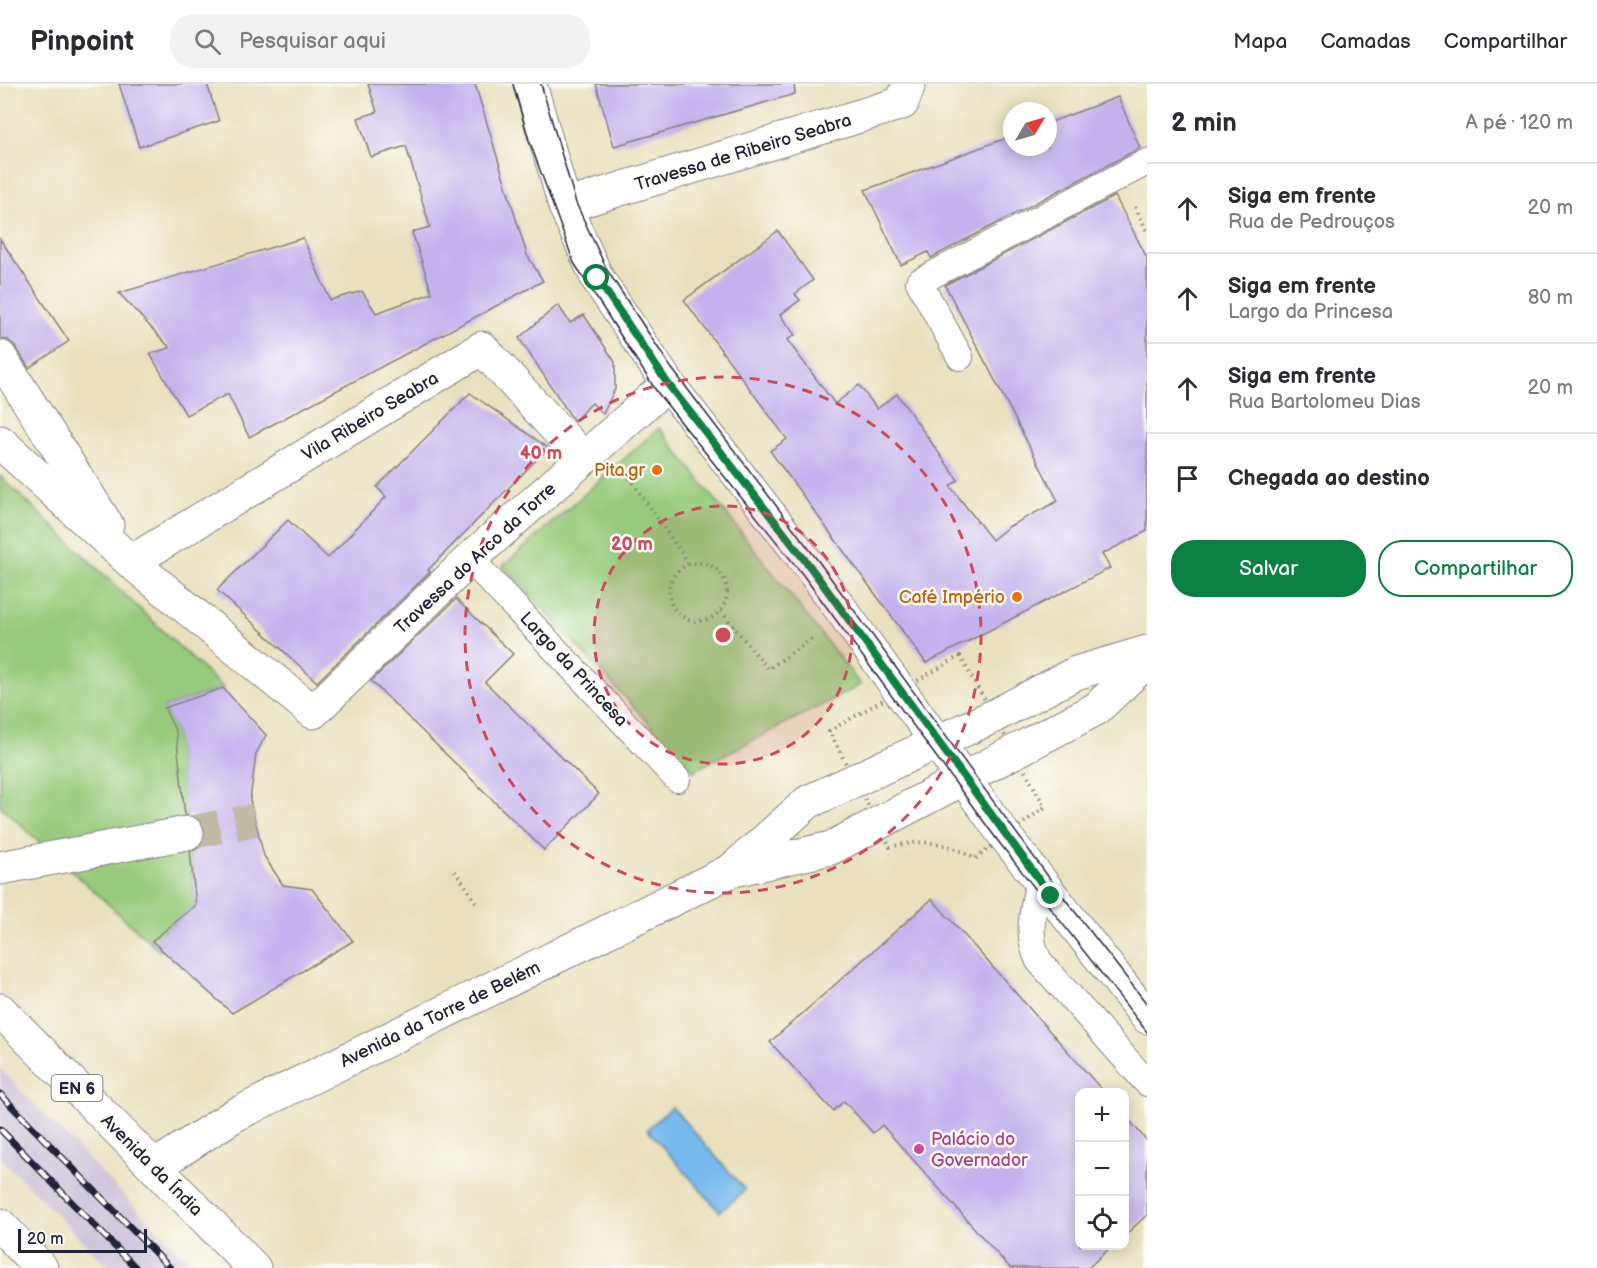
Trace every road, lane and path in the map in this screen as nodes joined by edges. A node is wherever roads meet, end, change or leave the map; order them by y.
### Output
1 (530, 84) edge
2 (909, 84) edge
3 (1147, 162) edge
4 (566, 206) junction
5 (0, 357) edge
6 (960, 357) dead end
7 (668, 384) junction
8 (0, 442) edge
9 (583, 458) junction
10 (621, 467) dead end
11 (470, 559) junction
12 (131, 562) junction
13 (689, 564) junction
14 (720, 611) junction
15 (847, 617) junction
16 (1147, 652) edge
17 (1147, 661) edge
18 (937, 742) junction
19 (964, 778) junction
20 (677, 779) dead end
21 (188, 833) tunnel mouth
22 (0, 868) edge
23 (455, 871) dead end
24 (730, 871) junction
25 (1039, 879) junction
26 (478, 904) dead end
27 (0, 1010) edge
28 (1147, 1017) edge
29 (1147, 1083) edge
30 (154, 1167) junction
31 (0, 1226) edge
32 (41, 1268) edge
33 (254, 1268) edge

1 - 4 street
2 - 4 street, Travessa de Ribeiro Seabra
3 - 6 lane
4 - 7 street
5 - 12 street
7 - 9 street, Travessa do Arco da Torre
7 - 15 street
8 - 12 street
9 - 11 street, Travessa do Arco da Torre
9 - 12 street, Vila Ribeiro Seabra
10 - 13 path
11 - 12 street, Travessa do Arco da Torre
11 - 20 lane, Largo da Princesa
13 - 14 path
13 - 14 path
14 - 15 path
15 - 18 street
16 - 18 street, Avenida da Torre de Belém
17 - 19 street, Avenida da Torre de Belém
18 - 19 street
18 - 24 street, Avenida da Torre de Belém
19 - 24 street, Avenida da Torre de Belém
19 - 25 street
21 - 22 street
23 - 26 path
24 - 30 street, Avenida da Torre de Belém
25 - 28 street
25 - 29 lane
27 - 30 street, Avenida da Índia / EN 6
30 - 33 street, Avenida da Índia / EN 6
31 - 32 street

